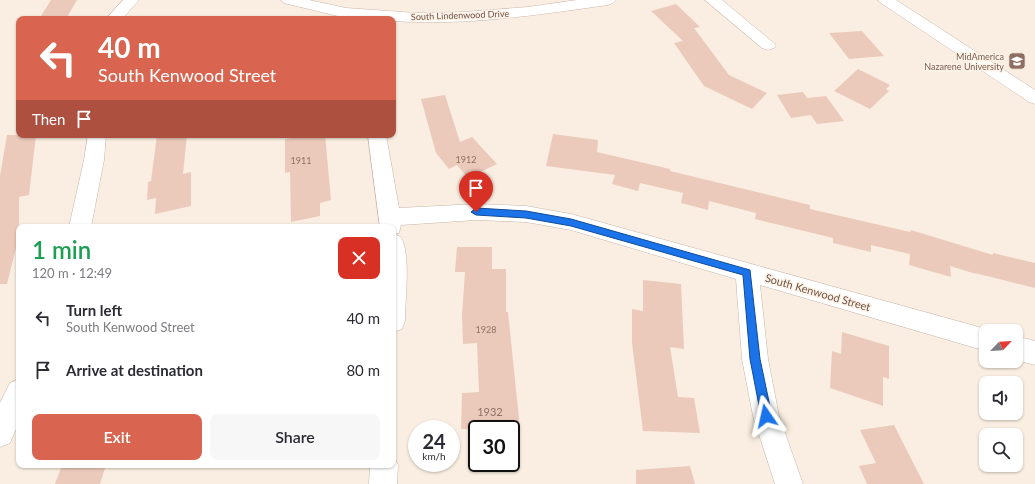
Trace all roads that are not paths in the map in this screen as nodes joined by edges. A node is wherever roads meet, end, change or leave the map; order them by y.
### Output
1 (131, 0) edge
2 (289, 0) edge
3 (608, 0) edge
4 (713, 0) edge
5 (886, 0) edge
6 (117, 16) edge
7 (369, 16) edge
8 (396, 17) edge
9 (768, 45) dead end
10 (1035, 98) edge
11 (97, 138) edge
12 (377, 138) edge
13 (390, 222) edge
14 (81, 224) edge
15 (747, 272) junction
16 (979, 338) edge
17 (1023, 350) edge
18 (1035, 354) edge
19 (16, 398) edge
20 (0, 433) edge
21 (384, 468) edge
22 (383, 484) edge
23 (789, 484) edge

1 - 6 street
2 - 7 street, South Lindenwood Drive
3 - 8 street, South Lindenwood Drive
4 - 9 street
5 - 10 street
11 - 14 street
12 - 13 street
13 - 15 street, South Kenwood Street
15 - 16 street, South Kenwood Street
15 - 23 street
17 - 18 street
19 - 20 street
21 - 22 street

